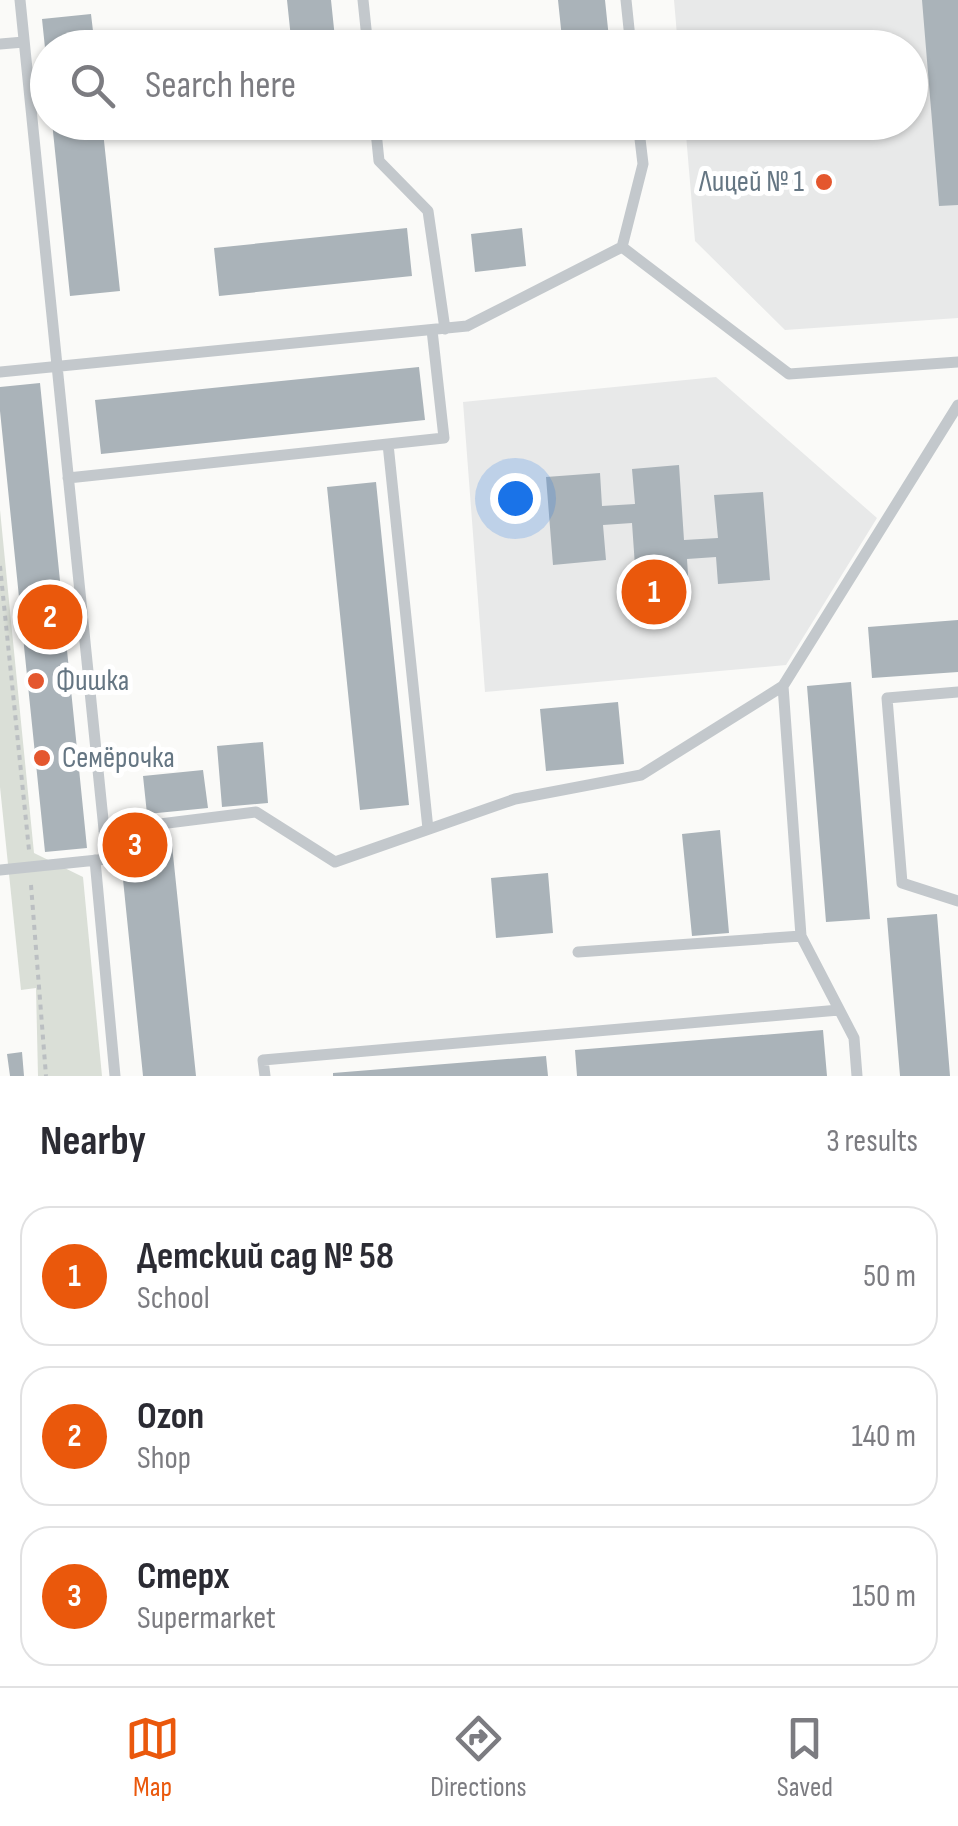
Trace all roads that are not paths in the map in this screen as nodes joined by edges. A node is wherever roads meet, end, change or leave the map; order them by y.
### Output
1 (20, 0) edge
2 (363, 0) edge
3 (626, 0) edge
4 (366, 30) edge
5 (629, 30) edge
6 (24, 42) junction
7 (0, 44) edge
8 (30, 101) edge
9 (34, 140) edge
10 (377, 140) edge
11 (640, 140) edge
12 (622, 247) junction
13 (438, 329) junction
14 (958, 362) edge
15 (57, 366) junction
16 (0, 372) edge
17 (958, 405) edge
18 (388, 444) junction
19 (68, 478) junction
20 (783, 686) junction
21 (958, 692) edge
22 (428, 829) junction
23 (104, 831) junction
24 (95, 860) junction
25 (0, 870) edge
26 (958, 901) edge
27 (801, 936) junction
28 (578, 952) dead end
29 (840, 1010) junction
30 (115, 1076) edge
31 (265, 1076) edge
32 (857, 1076) edge

1 - 6 lane
2 - 4 lane
3 - 5 lane
6 - 7 lane
6 - 8 lane
9 - 15 lane
10 - 13 lane
11 - 12 lane
12 - 13 lane
12 - 14 lane
13 - 15 lane
13 - 18 lane
15 - 16 lane
15 - 19 lane
17 - 20 lane
18 - 19 lane
18 - 22 lane
19 - 23 lane
20 - 22 lane
20 - 27 lane
21 - 26 lane
22 - 23 lane
23 - 24 lane
24 - 25 lane
24 - 30 lane
27 - 28 lane
27 - 29 lane
29 - 31 lane
29 - 32 lane

